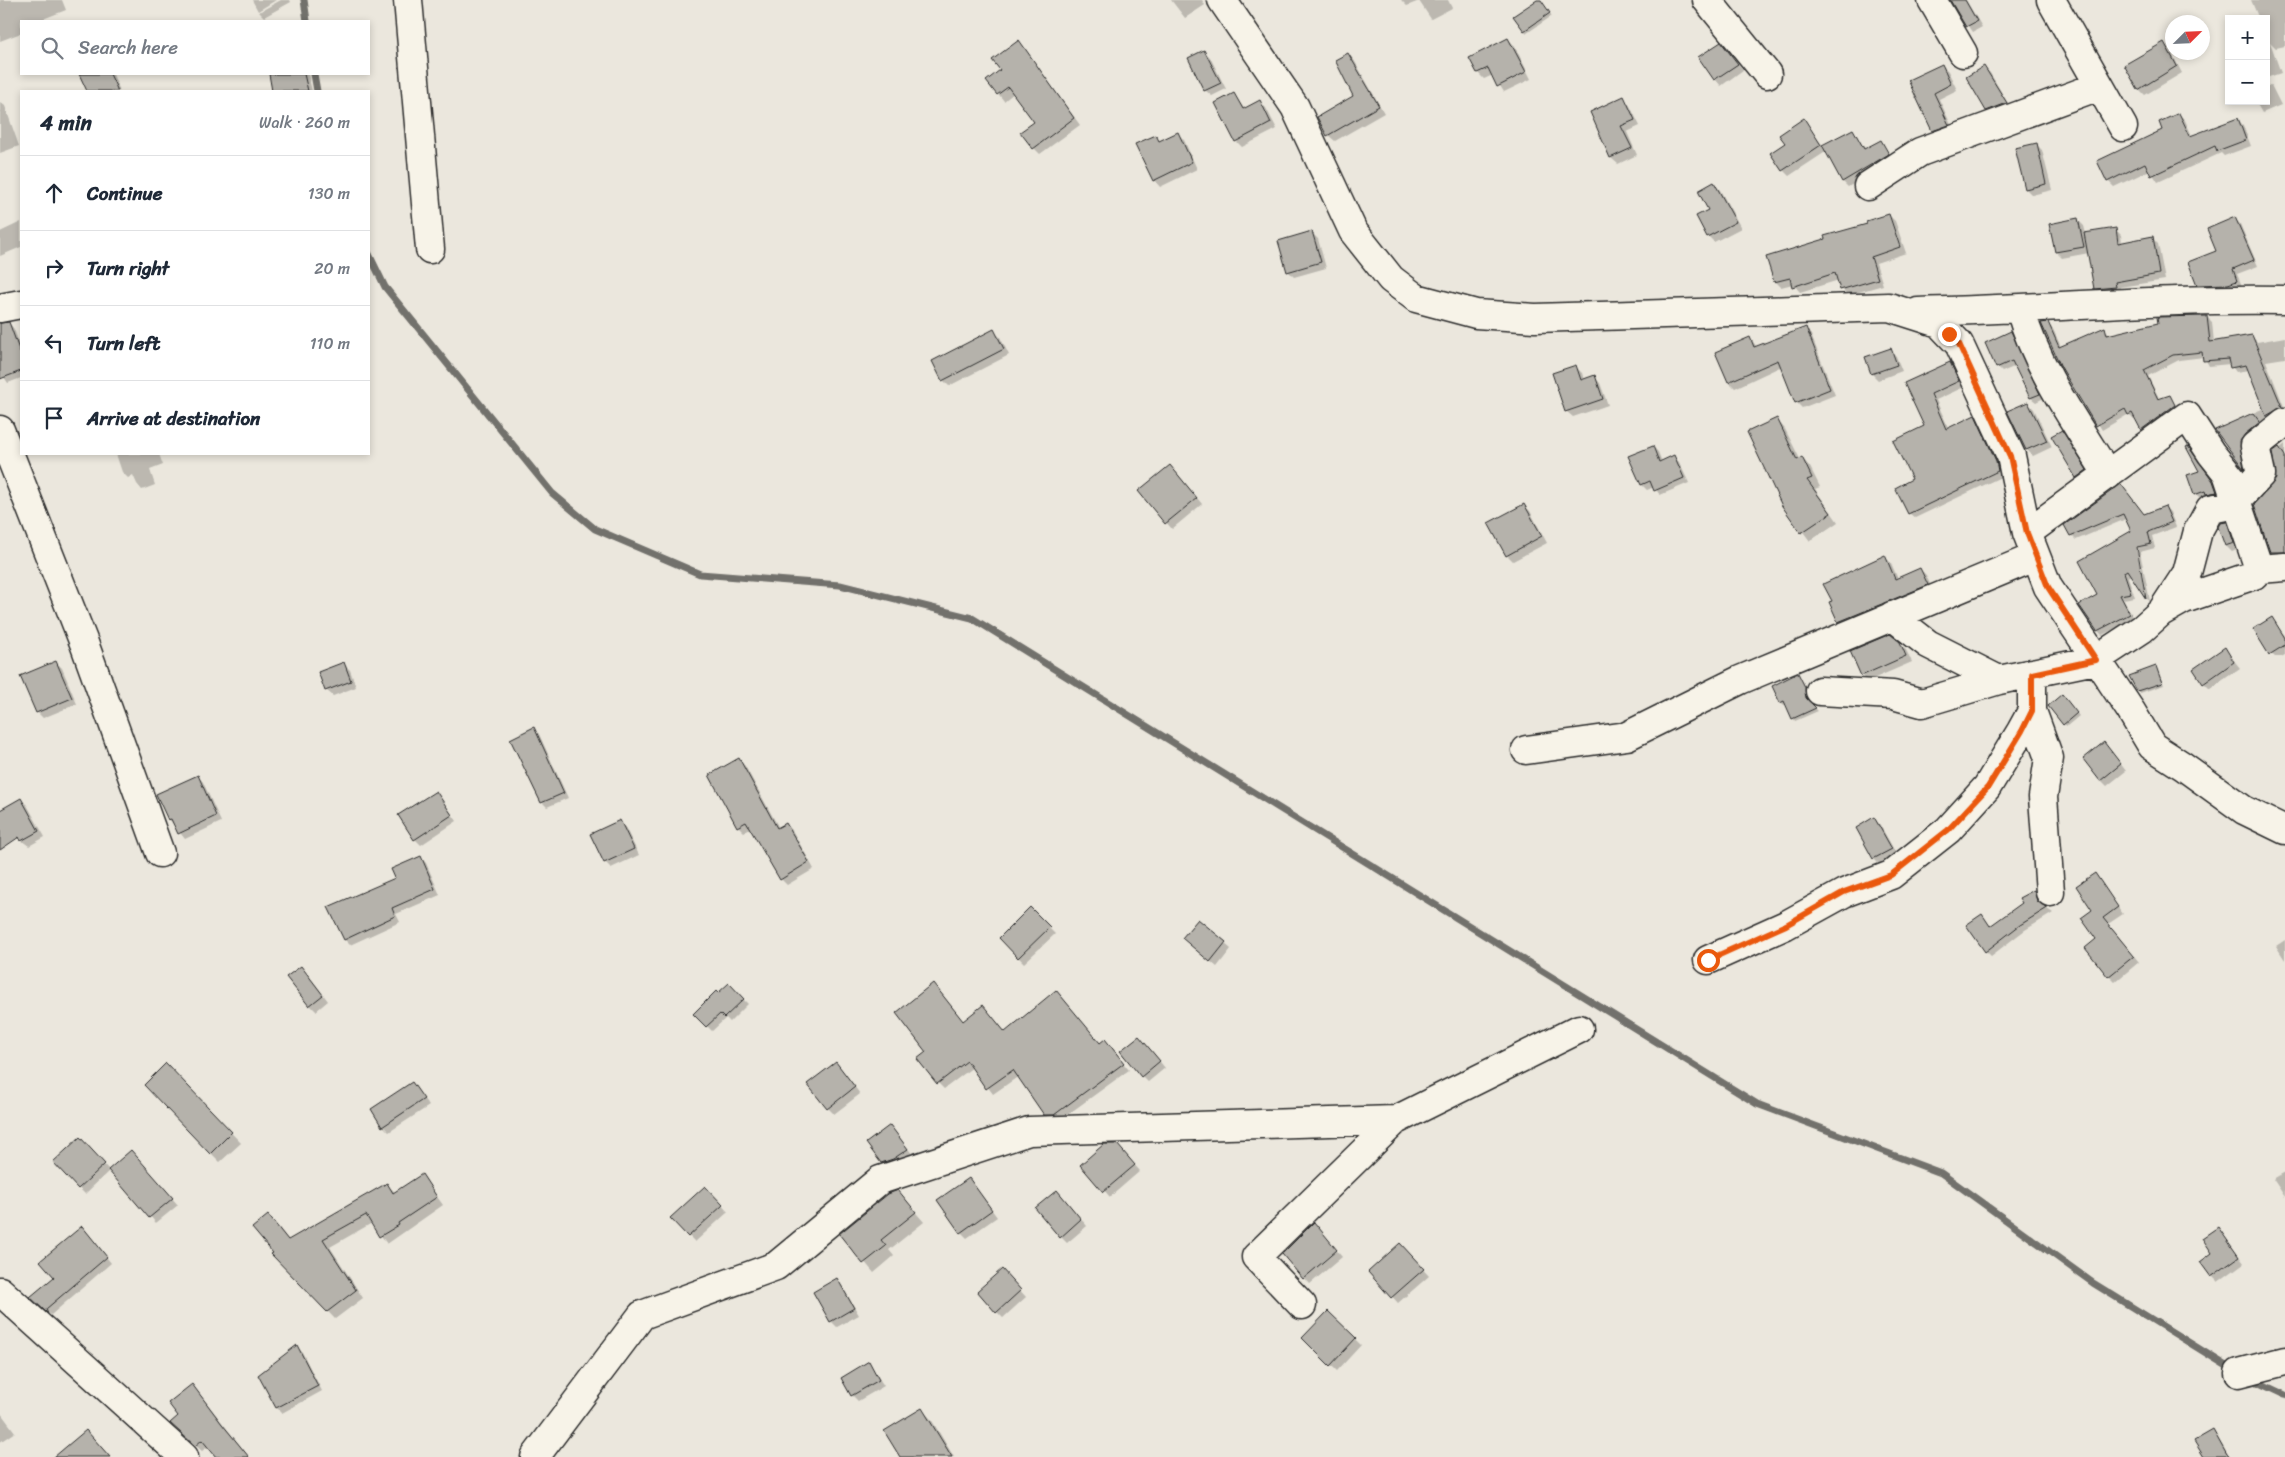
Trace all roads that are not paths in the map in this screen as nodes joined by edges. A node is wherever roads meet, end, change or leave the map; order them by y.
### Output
1 (408, 0) edge
2 (1222, 0) edge
3 (1707, 0) edge
4 (1932, 0) edge
5 (2051, 0) edge
6 (1963, 53) dead end
7 (1767, 74) dead end
8 (2100, 86) junction
9 (2123, 127) dead end
10 (1868, 186) dead end
11 (430, 249) dead end
12 (2285, 300) edge
13 (20, 304) edge
14 (0, 308) edge
15 (2020, 310) junction
16 (1911, 312) junction
17 (2285, 422) edge
18 (0, 430) edge
19 (2227, 473) junction
20 (2108, 475) junction
21 (2237, 504) junction
22 (2031, 545) junction
23 (2272, 568) edge
24 (2161, 612) junction
25 (1892, 616) junction
26 (2096, 660) junction
27 (2032, 674) junction
28 (1999, 680) junction
29 (1820, 691) dead end
30 (2032, 711) junction
31 (1526, 750) dead end
32 (2285, 830) edge
33 (160, 853) dead end
34 (2050, 892) dead end
35 (1708, 960) dead end
36 (1579, 1029) dead end
37 (1396, 1120) junction
38 (0, 1291) edge
39 (1302, 1305) dead end
40 (2285, 1361) edge
41 (2239, 1373) dead end
42 (184, 1457) edge
43 (535, 1457) edge

1 - 11 street
2 - 16 street
3 - 7 street
4 - 6 street
5 - 8 street
8 - 9 street
8 - 10 street
12 - 15 street
13 - 14 street
15 - 16 street
15 - 20 street
16 - 22 street
17 - 19 street
18 - 33 street
19 - 20 street
19 - 21 street
20 - 22 street
21 - 23 street
21 - 24 street
22 - 25 street
22 - 26 street
23 - 24 street
24 - 26 street
25 - 28 street
25 - 31 street
26 - 27 street
26 - 32 street
27 - 28 street
27 - 30 street
28 - 29 street
30 - 34 street
30 - 35 street
36 - 37 street
37 - 39 street
37 - 43 street
38 - 42 street
40 - 41 street

